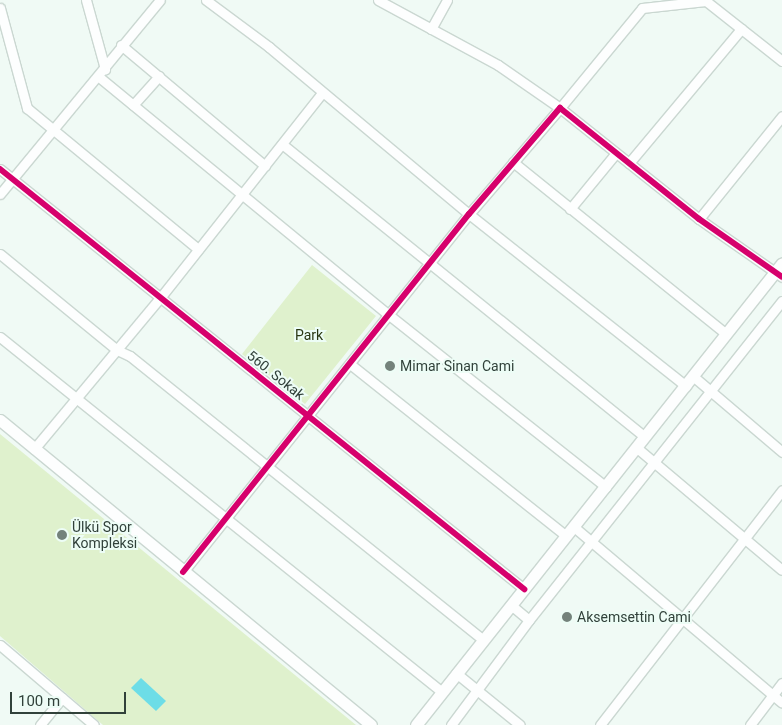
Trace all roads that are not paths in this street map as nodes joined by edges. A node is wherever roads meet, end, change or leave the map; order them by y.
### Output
1 (86, 0) edge
2 (160, 0) edge
3 (206, 0) edge
4 (378, 0) edge
5 (446, 0) edge
6 (642, 4) edge
7 (0, 8) edge
8 (431, 29) junction
9 (741, 29) junction
10 (121, 46) junction
11 (782, 62) edge
12 (105, 69) junction
13 (158, 76) junction
14 (99, 77) junction
15 (322, 93) junction
16 (133, 106) junction
17 (560, 108) junction
18 (782, 116) edge
19 (55, 131) junction
20 (282, 144) junction
21 (616, 152) junction
22 (513, 162) junction
23 (629, 163) junction
24 (265, 166) junction
25 (0, 169) edge
26 (13, 180) junction
27 (0, 194) edge
28 (242, 195) junction
29 (570, 208) junction
30 (469, 214) junction
31 (699, 218) junction
32 (198, 249) junction
33 (0, 254) edge
34 (431, 263) junction
35 (780, 270) edge
36 (160, 298) junction
37 (782, 301) edge
38 (389, 315) junction
39 (726, 334) junction
40 (0, 337) edge
41 (117, 350) junction
42 (350, 364) junction
43 (690, 382) junction
44 (710, 391) junction
45 (77, 398) junction
46 (308, 416) junction
47 (0, 420) edge
48 (646, 437) junction
49 (636, 448) junction
50 (34, 449) junction
51 (782, 452) edge
52 (654, 463) junction
53 (268, 466) junction
54 (606, 487) junction
55 (782, 490) edge
56 (226, 518) junction
57 (574, 527) junction
58 (566, 536) junction
59 (744, 540) junction
60 (590, 541) junction
61 (782, 570) edge
62 (182, 572) junction
63 (524, 589) junction
64 (511, 605) junction
65 (529, 620) junction
66 (684, 620) junction
67 (483, 640) junction
68 (0, 645) edge
69 (456, 673) junction
70 (782, 683) edge
71 (478, 691) junction
72 (442, 692) junction
73 (772, 695) junction
74 (62, 698) junction
75 (782, 703) edge
76 (40, 725) edge
77 (94, 725) edge
78 (371, 725) edge
79 (416, 725) edge
80 (451, 725) edge
81 (520, 725) edge
82 (600, 725) edge
83 (750, 725) edge

1 - 12 street
2 - 10 street
3 - 15 street
4 - 8 street
5 - 8 street
6 - 9 street
6 - 17 street
7 - 19 street
8 - 17 street
9 - 11 street
9 - 23 street
10 - 12 street
10 - 13 street
12 - 14 street
13 - 16 street
13 - 24 street
14 - 16 street
14 - 19 street
15 - 20 street
15 - 30 street
16 - 28 street
17 - 21 street
17 - 22 street
18 - 31 street
19 - 26 street
19 - 32 street
20 - 24 street
20 - 34 street
21 - 23 street
21 - 29 street
22 - 29 street
22 - 30 street
23 - 31 street
24 - 28 street
25 - 26 street, 560. Sokak
26 - 27 street
26 - 36 street, 560. Sokak
28 - 32 street
28 - 38 street
29 - 39 street
30 - 34 street
30 - 43 street
31 - 35 street
32 - 36 street
33 - 41 street
34 - 38 street
34 - 48 street
35 - 39 street
36 - 41 street
36 - 46 street, 560. Sokak
37 - 44 street
38 - 42 street
38 - 54 street
39 - 43 street
40 - 45 street
41 - 45 street
41 - 53 street
42 - 46 street
42 - 58 street
43 - 44 street
43 - 48 street
44 - 51 street
44 - 52 street
45 - 50 street
45 - 56 street
46 - 53 street
46 - 63 street, 560. Sokak
47 - 50 street
48 - 49 street
49 - 52 street
49 - 54 street
50 - 62 street
52 - 59 street
52 - 60 street
53 - 56 street
53 - 67 street
54 - 57 street
55 - 59 street
56 - 62 street
56 - 72 street
57 - 58 street
57 - 60 street
58 - 63 street
59 - 61 street
59 - 66 street
60 - 65 street
60 - 66 street
62 - 78 street
63 - 64 street
64 - 65 street
64 - 67 street
65 - 71 street
66 - 73 street
66 - 82 street
67 - 69 street
68 - 74 street
69 - 71 street
69 - 72 street
70 - 73 street
71 - 80 street
71 - 81 street
72 - 79 street
73 - 75 street
73 - 83 street
74 - 76 street
74 - 77 street

